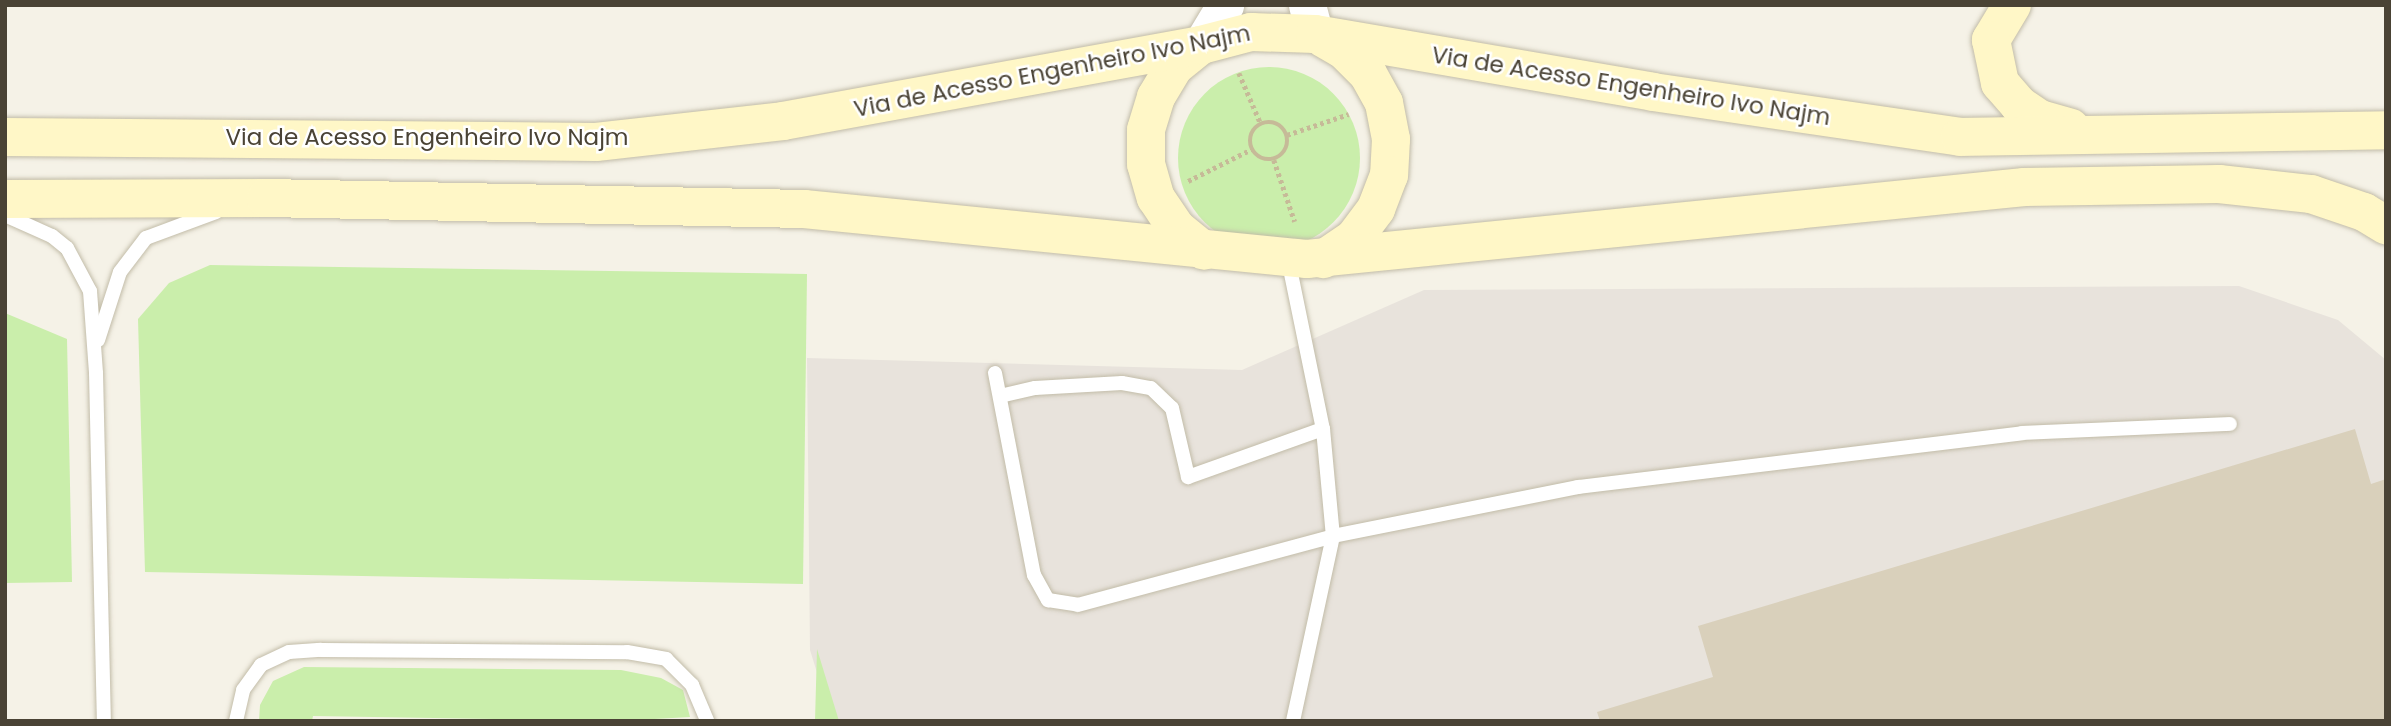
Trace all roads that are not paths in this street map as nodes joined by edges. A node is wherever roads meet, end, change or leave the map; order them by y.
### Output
1 (2012, 5) edge
2 (1311, 19) edge
3 (1217, 30) edge
4 (2386, 104) edge
5 (2248, 130) junction
6 (2386, 130) edge
7 (2086, 132) junction
8 (5, 137) edge
9 (266, 198) junction
10 (5, 199) edge
11 (5, 215) edge
12 (2386, 225) edge
13 (1204, 251) junction
14 (1306, 259) junction
15 (95, 348) junction
16 (995, 373) dead end
17 (1000, 396) junction
18 (2230, 424) dead end
19 (1322, 429) junction
20 (1333, 536) junction
21 (104, 721) edge
22 (236, 721) edge
23 (707, 721) edge
24 (1293, 721) edge

1 - 7 main road
2 - 3 main road, Via de Acesso Engenheiro Ivo Najm
2 - 7 main road, Via de Acesso Engenheiro Ivo Najm
2 - 14 main road
3 - 8 main road, Via de Acesso Engenheiro Ivo Najm
3 - 13 main road
4 - 5 main road
5 - 6 main road, Via de Acesso Engenheiro Ivo Najm
5 - 7 main road, Via de Acesso Engenheiro Ivo Najm
9 - 10 main road
9 - 13 main road
9 - 15 lane
11 - 15 lane
12 - 14 main road
13 - 14 main road
14 - 19 lane
15 - 21 lane
16 - 17 lane
17 - 19 lane
17 - 20 lane
18 - 20 lane
19 - 20 lane
20 - 24 lane
22 - 23 lane

